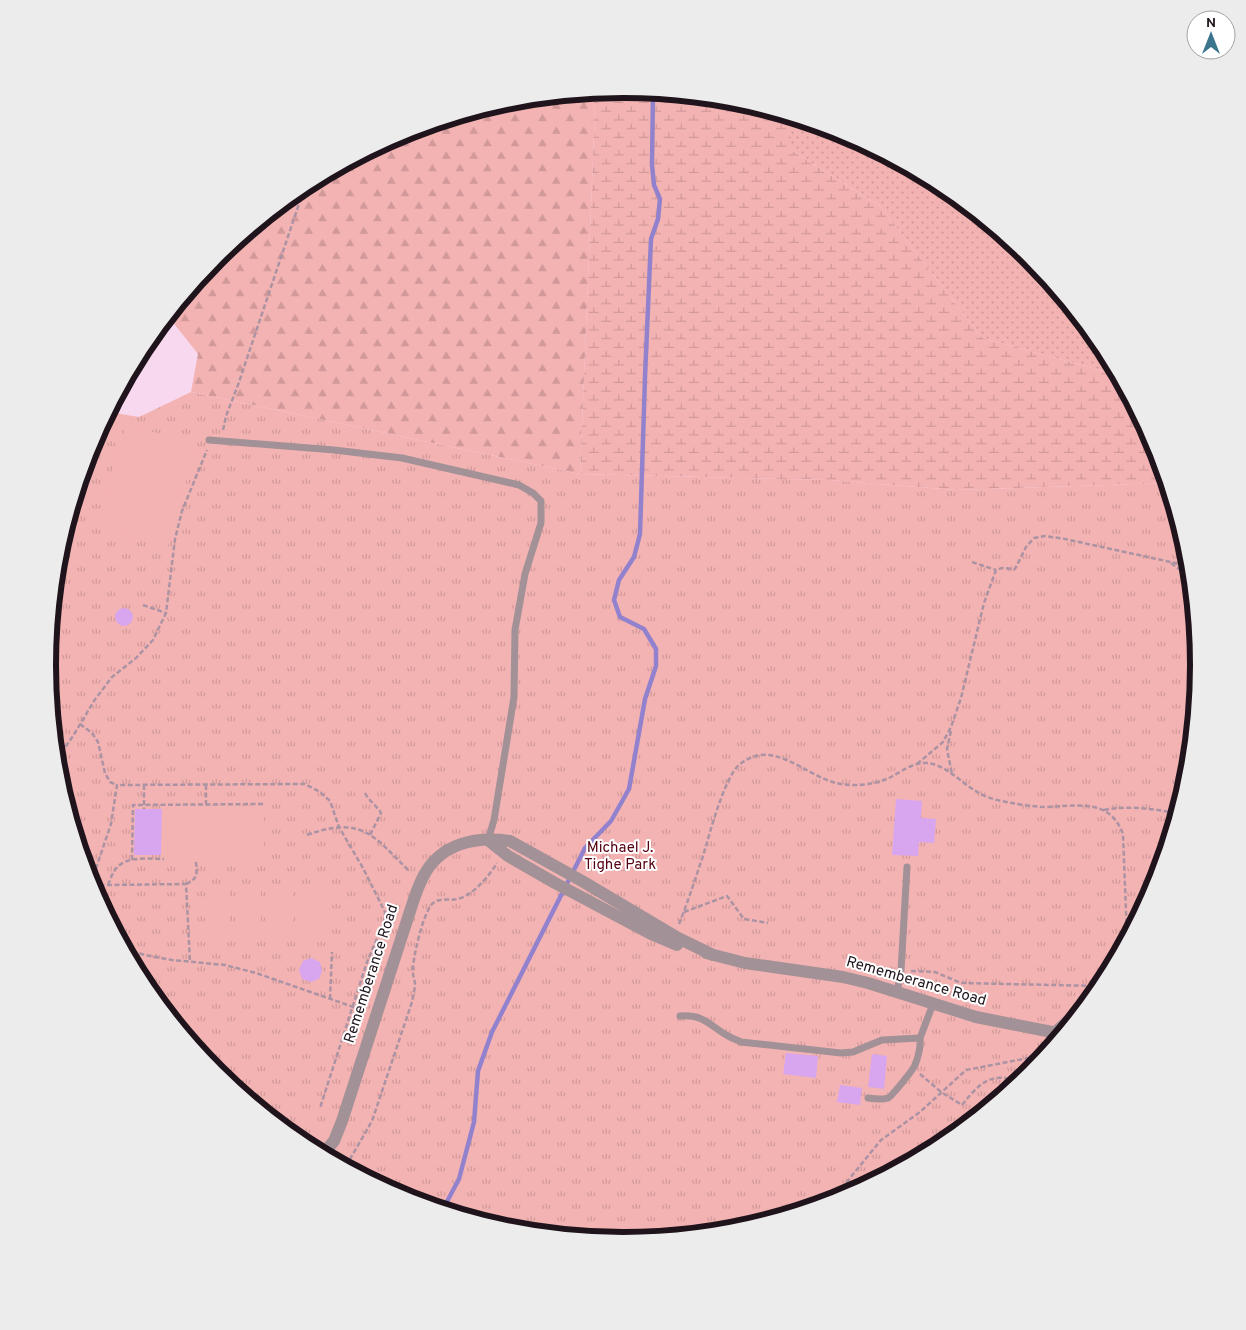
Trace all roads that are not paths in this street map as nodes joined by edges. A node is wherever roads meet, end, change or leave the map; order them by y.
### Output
1 (209, 440) road end
2 (488, 840) junction
3 (906, 867) dead end
4 (713, 955) junction
5 (897, 992) junction
6 (934, 1004) junction
7 (680, 1016) dead end
8 (1052, 1035) edge
9 (920, 1038) junction
10 (868, 1098) dead end
11 (328, 1148) edge

1 - 2 lane
2 - 4 street, Rememberance Road
2 - 4 street, Rememberance Road
2 - 11 street, Rememberance Road
3 - 5 lane
4 - 5 street, Rememberance Road
5 - 6 street, Rememberance Road
6 - 8 street, Rememberance Road
6 - 9 lane
7 - 9 lane
9 - 10 lane

